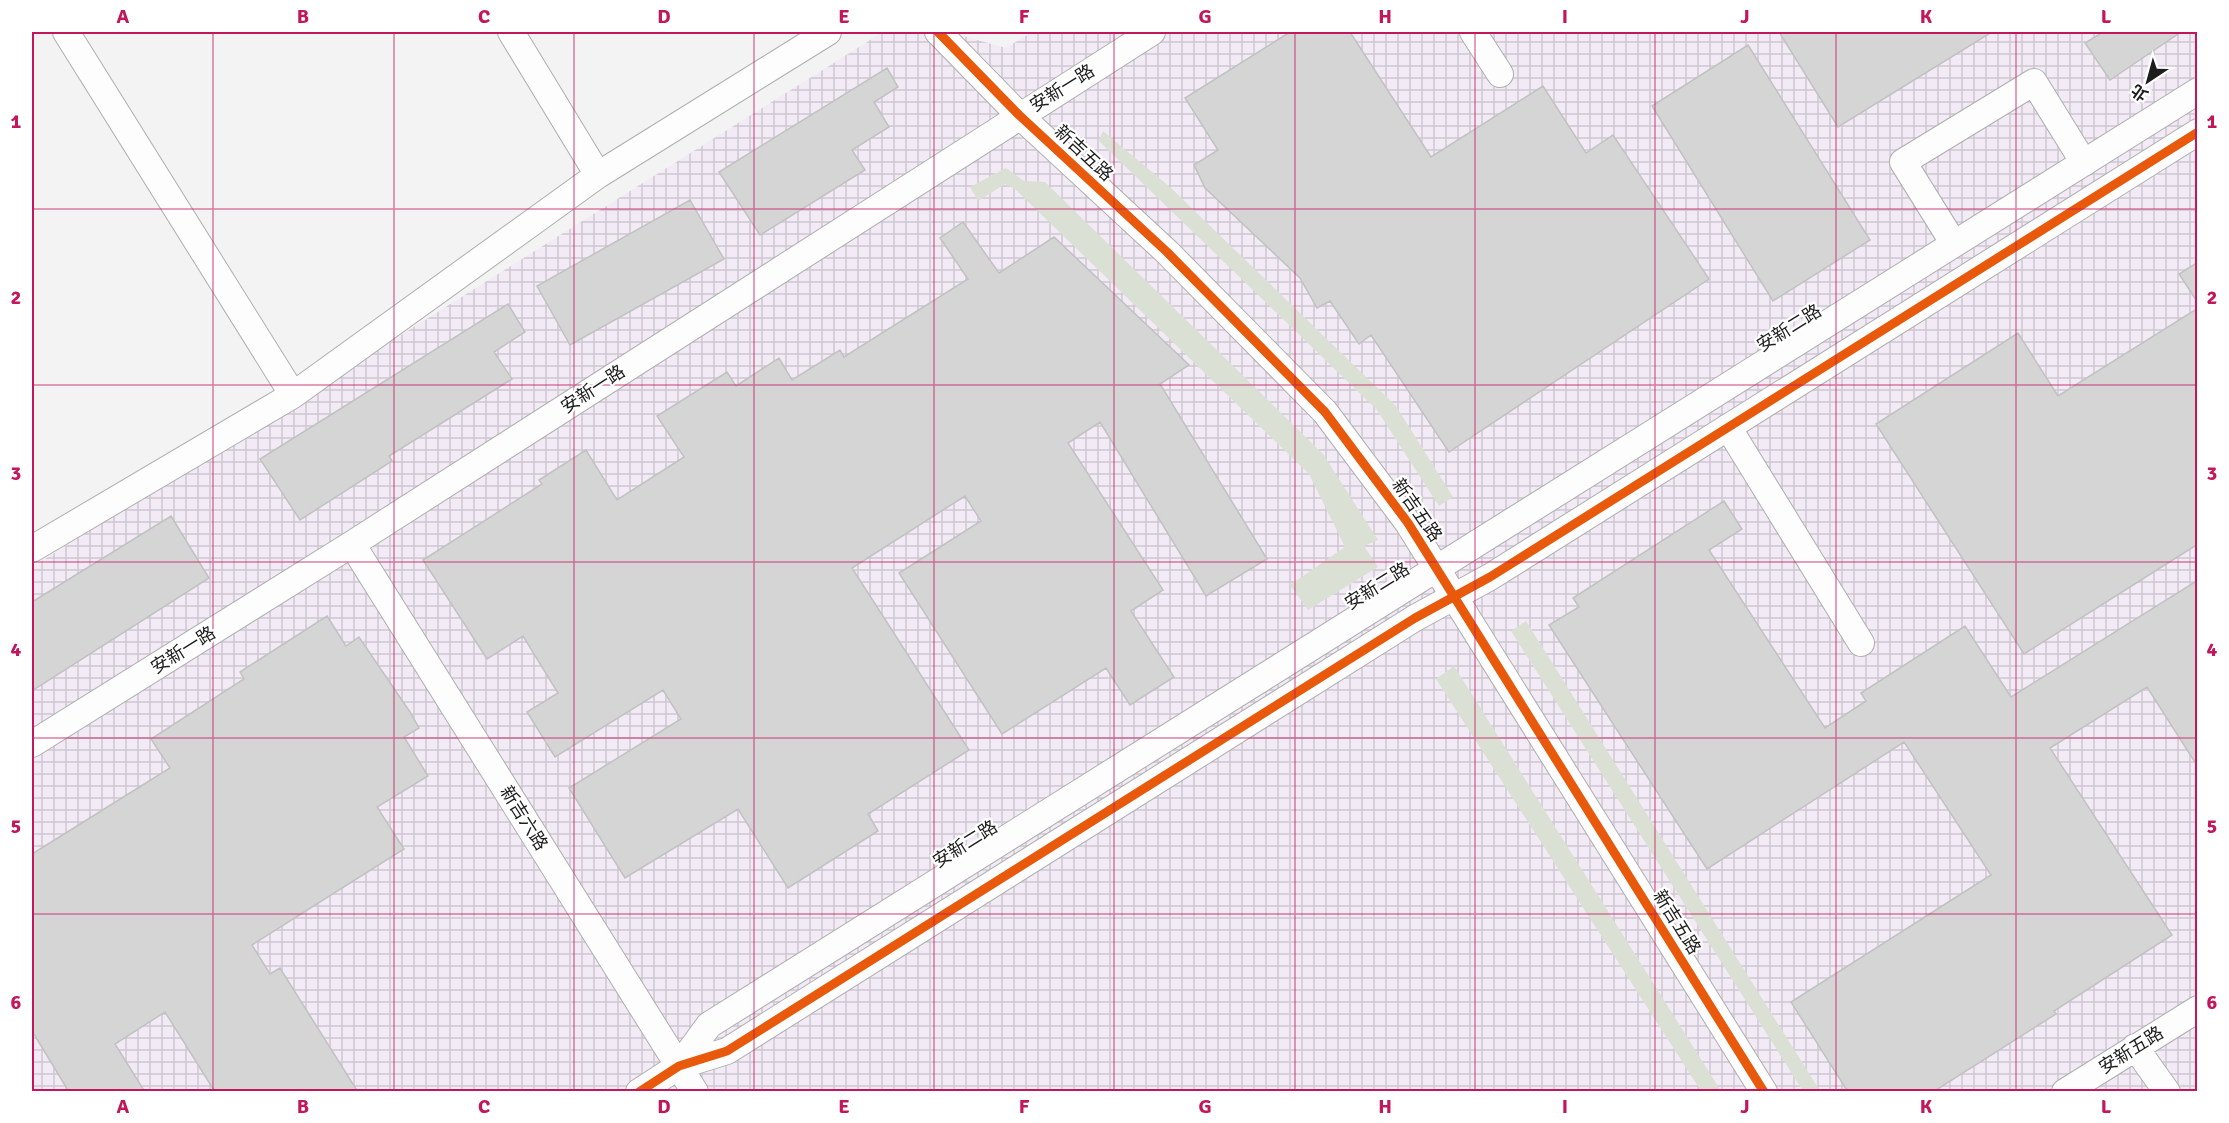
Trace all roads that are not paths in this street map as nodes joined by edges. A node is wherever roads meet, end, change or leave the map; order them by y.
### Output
1 (66, 32) edge
2 (511, 32) edge
3 (828, 32) edge
4 (938, 32) edge
5 (1152, 32) edge
6 (1473, 32) edge
7 (1500, 74) dead end
8 (2198, 91) edge
9 (1018, 115) junction
10 (2198, 132) edge
11 (2084, 163) junction
12 (598, 175) junction
13 (1954, 244) junction
14 (293, 395) junction
15 (1728, 427) junction
16 (352, 544) junction
17 (32, 549) edge
18 (1436, 568) junction
19 (1453, 597) junction
20 (1861, 643) dead end
21 (32, 744) edge
22 (2198, 1009) edge
23 (2135, 1047) junction
24 (679, 1066) junction
25 (639, 1092) edge
26 (694, 1092) edge
27 (1764, 1092) edge
28 (2065, 1092) edge
29 (2167, 1092) edge

1 - 14 street
2 - 12 street
3 - 12 street
4 - 9 street, 新吉五路
5 - 9 street, 安新一路
6 - 7 street
8 - 11 street, 安新二路
9 - 16 street, 安新一路
9 - 18 street, 新吉五路
10 - 15 street, 安新二路
11 - 13 street, 安新二路
11 - 13 street
12 - 14 street
13 - 18 street, 安新二路
14 - 17 street
15 - 19 street, 安新二路
15 - 20 street
16 - 21 street, 安新一路
16 - 24 street, 新吉六路
18 - 19 street, 新吉五路
18 - 24 street, 安新二路
19 - 24 street, 安新二路
19 - 27 street, 新吉五路
22 - 23 street, 安新五路
23 - 28 street, 安新五路
23 - 29 street
24 - 25 street, 安新二路
24 - 26 street, 新吉六路

